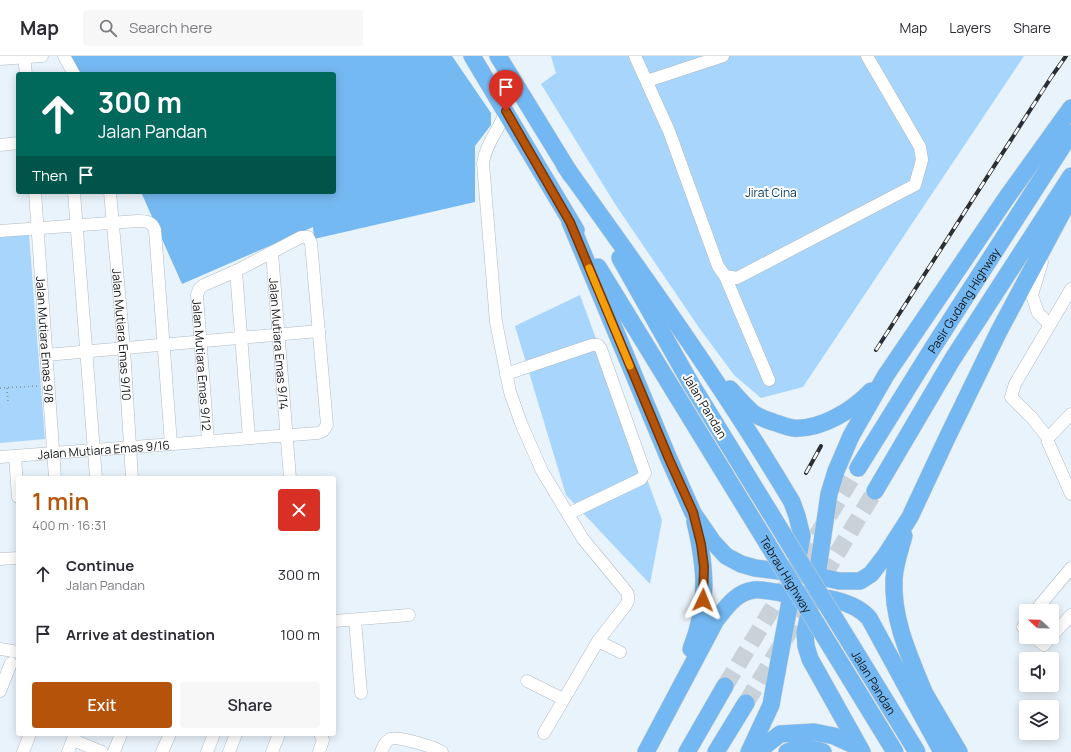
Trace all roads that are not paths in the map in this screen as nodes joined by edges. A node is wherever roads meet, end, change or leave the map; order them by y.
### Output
1 (42, 56) edge
2 (64, 56) edge
3 (472, 56) edge
4 (498, 56) edge
5 (635, 56) edge
6 (723, 56) edge
7 (867, 56) edge
8 (24, 57) junction
9 (0, 59) edge
10 (26, 72) edge
11 (65, 72) edge
12 (73, 72) edge
13 (646, 81) junction
14 (1071, 108) edge
15 (506, 111) junction
16 (1071, 133) edge
17 (495, 134) junction
18 (520, 136) junction
19 (16, 144) edge
20 (0, 145) edge
21 (565, 166) junction
22 (1071, 176) edge
23 (35, 194) edge
24 (74, 194) edge
25 (110, 194) edge
26 (1071, 196) edge
27 (113, 222) junction
28 (570, 222) junction
29 (76, 225) junction
30 (37, 228) junction
31 (0, 230) edge
32 (1050, 236) junction
33 (272, 253) junction
34 (236, 271) junction
35 (725, 276) junction
36 (1071, 289) edge
37 (1050, 325) junction
38 (318, 331) junction
39 (279, 335) junction
40 (241, 338) junction
41 (200, 342) junction
42 (164, 345) junction
43 (124, 348) junction
44 (86, 352) junction
45 (46, 355) junction
46 (703, 362) junction
47 (506, 374) junction
48 (886, 375) junction
49 (769, 380) dead end
50 (677, 396) joint
51 (1071, 414) edge
52 (288, 435) junction
53 (249, 438) junction
54 (1048, 438) junction
55 (208, 441) junction
56 (171, 444) junction
57 (130, 447) junction
58 (94, 450) junction
59 (53, 452) junction
60 (15, 456) junction
61 (0, 457) edge
62 (858, 468) tunnel mouth
63 (16, 476) edge
64 (55, 476) edge
65 (96, 476) edge
66 (132, 476) edge
67 (290, 476) edge
68 (875, 490) tunnel mouth
69 (1071, 494) edge
70 (693, 512) junction
71 (568, 514) junction
72 (910, 517) junction
73 (16, 558) edge
74 (0, 559) edge
75 (1071, 568) edge
76 (795, 574) junction
77 (817, 576) junction
78 (791, 594) junction
79 (812, 596) junction
80 (1041, 604) edge
81 (1071, 614) edge
82 (408, 615) dead end
83 (355, 620) junction
84 (336, 621) edge
85 (1059, 627) edge
86 (598, 641) junction
87 (0, 649) edge
88 (16, 652) edge
89 (620, 652) dead end
90 (10, 663) edge
91 (527, 681) dead end
92 (725, 686) tunnel mouth
93 (916, 690) junction
94 (0, 691) edge
95 (361, 693) dead end
96 (563, 699) junction
97 (746, 703) tunnel mouth
98 (544, 733) dead end
99 (29, 736) edge
100 (120, 736) edge
101 (169, 736) edge
102 (213, 736) edge
103 (235, 736) edge
104 (278, 736) edge
105 (74, 737) edge
106 (860, 749) edge
107 (23, 752) edge
108 (68, 752) edge
109 (102, 752) edge
110 (114, 752) edge
111 (162, 752) edge
112 (207, 752) edge
113 (229, 752) edge
114 (272, 752) edge
115 (381, 752) edge
116 (442, 752) edge
117 (642, 752) edge
118 (646, 752) edge
119 (687, 752) edge
120 (716, 752) edge
121 (749, 752) edge
122 (757, 752) edge
123 (787, 752) edge
124 (823, 752) edge
125 (895, 752) edge
126 (917, 752) edge
127 (942, 752) edge
128 (959, 752) edge

1 - 8 street
2 - 11 street
2 - 12 street
3 - 15 highway, Jalan Pandan
4 - 21 highway, Jalan Pandan
5 - 13 street
6 - 13 street
7 - 35 street
8 - 9 street
8 - 10 street
13 - 35 street
14 - 48 highway
15 - 17 street
15 - 18 highway, Jalan Pandan
16 - 62 highway, Pasir Gudang Highway
17 - 18 street
17 - 47 street
18 - 28 highway, Jalan Pandan
19 - 20 street
21 - 46 highway
21 - 126 highway, Jalan Pandan, bridge
22 - 68 highway, Pasir Gudang Highway
23 - 30 street, Jalan Mutiara Emas 9/8
24 - 29 street
25 - 27 street, Jalan Mutiara Emas 9/10
26 - 32 highway
27 - 29 street
27 - 42 street
27 - 43 street, Jalan Mutiara Emas 9/10
28 - 50 highway, Jalan Pandan
28 - 70 highway
29 - 30 street
29 - 44 street
30 - 31 street
30 - 45 street, Jalan Mutiara Emas 9/8
32 - 37 street
32 - 72 highway
33 - 34 street
33 - 38 street
33 - 39 street, Jalan Mutiara Emas 9/14
34 - 40 street
34 - 41 street, Jalan Mutiara Emas 9/12
35 - 49 street
36 - 37 street
37 - 54 street
38 - 39 street
38 - 52 street, Jalan Mutiara Emas 9/16
39 - 40 street
39 - 52 street, Jalan Mutiara Emas 9/14
40 - 41 street
40 - 53 street
41 - 42 street
41 - 55 street, Jalan Mutiara Emas 9/12
42 - 43 street
42 - 56 street
43 - 44 street
43 - 57 street, Jalan Mutiara Emas 9/10
44 - 45 street
44 - 58 street
45 - 59 street, Jalan Mutiara Emas 9/8
46 - 48 highway
46 - 76 highway
47 - 71 street
47 - 71 street
48 - 77 highway
50 - 125 highway, Tebrau Highway, bridge
51 - 54 street
52 - 53 street, Jalan Mutiara Emas 9/16
52 - 67 street, Jalan Mutiara Emas 9/14
53 - 55 street, Jalan Mutiara Emas 9/16
54 - 69 street
55 - 56 street, Jalan Mutiara Emas 9/16
56 - 57 street, Jalan Mutiara Emas 9/16
57 - 58 street, Jalan Mutiara Emas 9/16
57 - 66 street, Jalan Mutiara Emas 9/10
58 - 59 street, Jalan Mutiara Emas 9/16
58 - 65 street
59 - 60 street, Jalan Mutiara Emas 9/16
59 - 64 street, Jalan Mutiara Emas 9/8
60 - 61 street, Jalan Mutiara Emas 9/16
60 - 63 street
70 - 76 highway
70 - 117 highway
71 - 86 street
72 - 77 highway
72 - 93 highway
73 - 74 street
75 - 80 street
76 - 77 highway
76 - 78 highway
77 - 79 highway
78 - 79 highway
78 - 118 highway
78 - 121 highway
79 - 93 highway
79 - 106 highway
81 - 85 street
82 - 83 street
83 - 84 street
83 - 95 street
86 - 89 street
86 - 96 street
87 - 88 street
90 - 94 street
91 - 96 street
92 - 119 highway
93 - 127 highway
93 - 128 highway
96 - 98 street
97 - 120 highway
99 - 107 street
100 - 110 street
101 - 111 street
102 - 112 street
103 - 113 street
104 - 114 street
105 - 108 street
105 - 109 street
106 - 122 highway
115 - 116 street
123 - 124 highway

